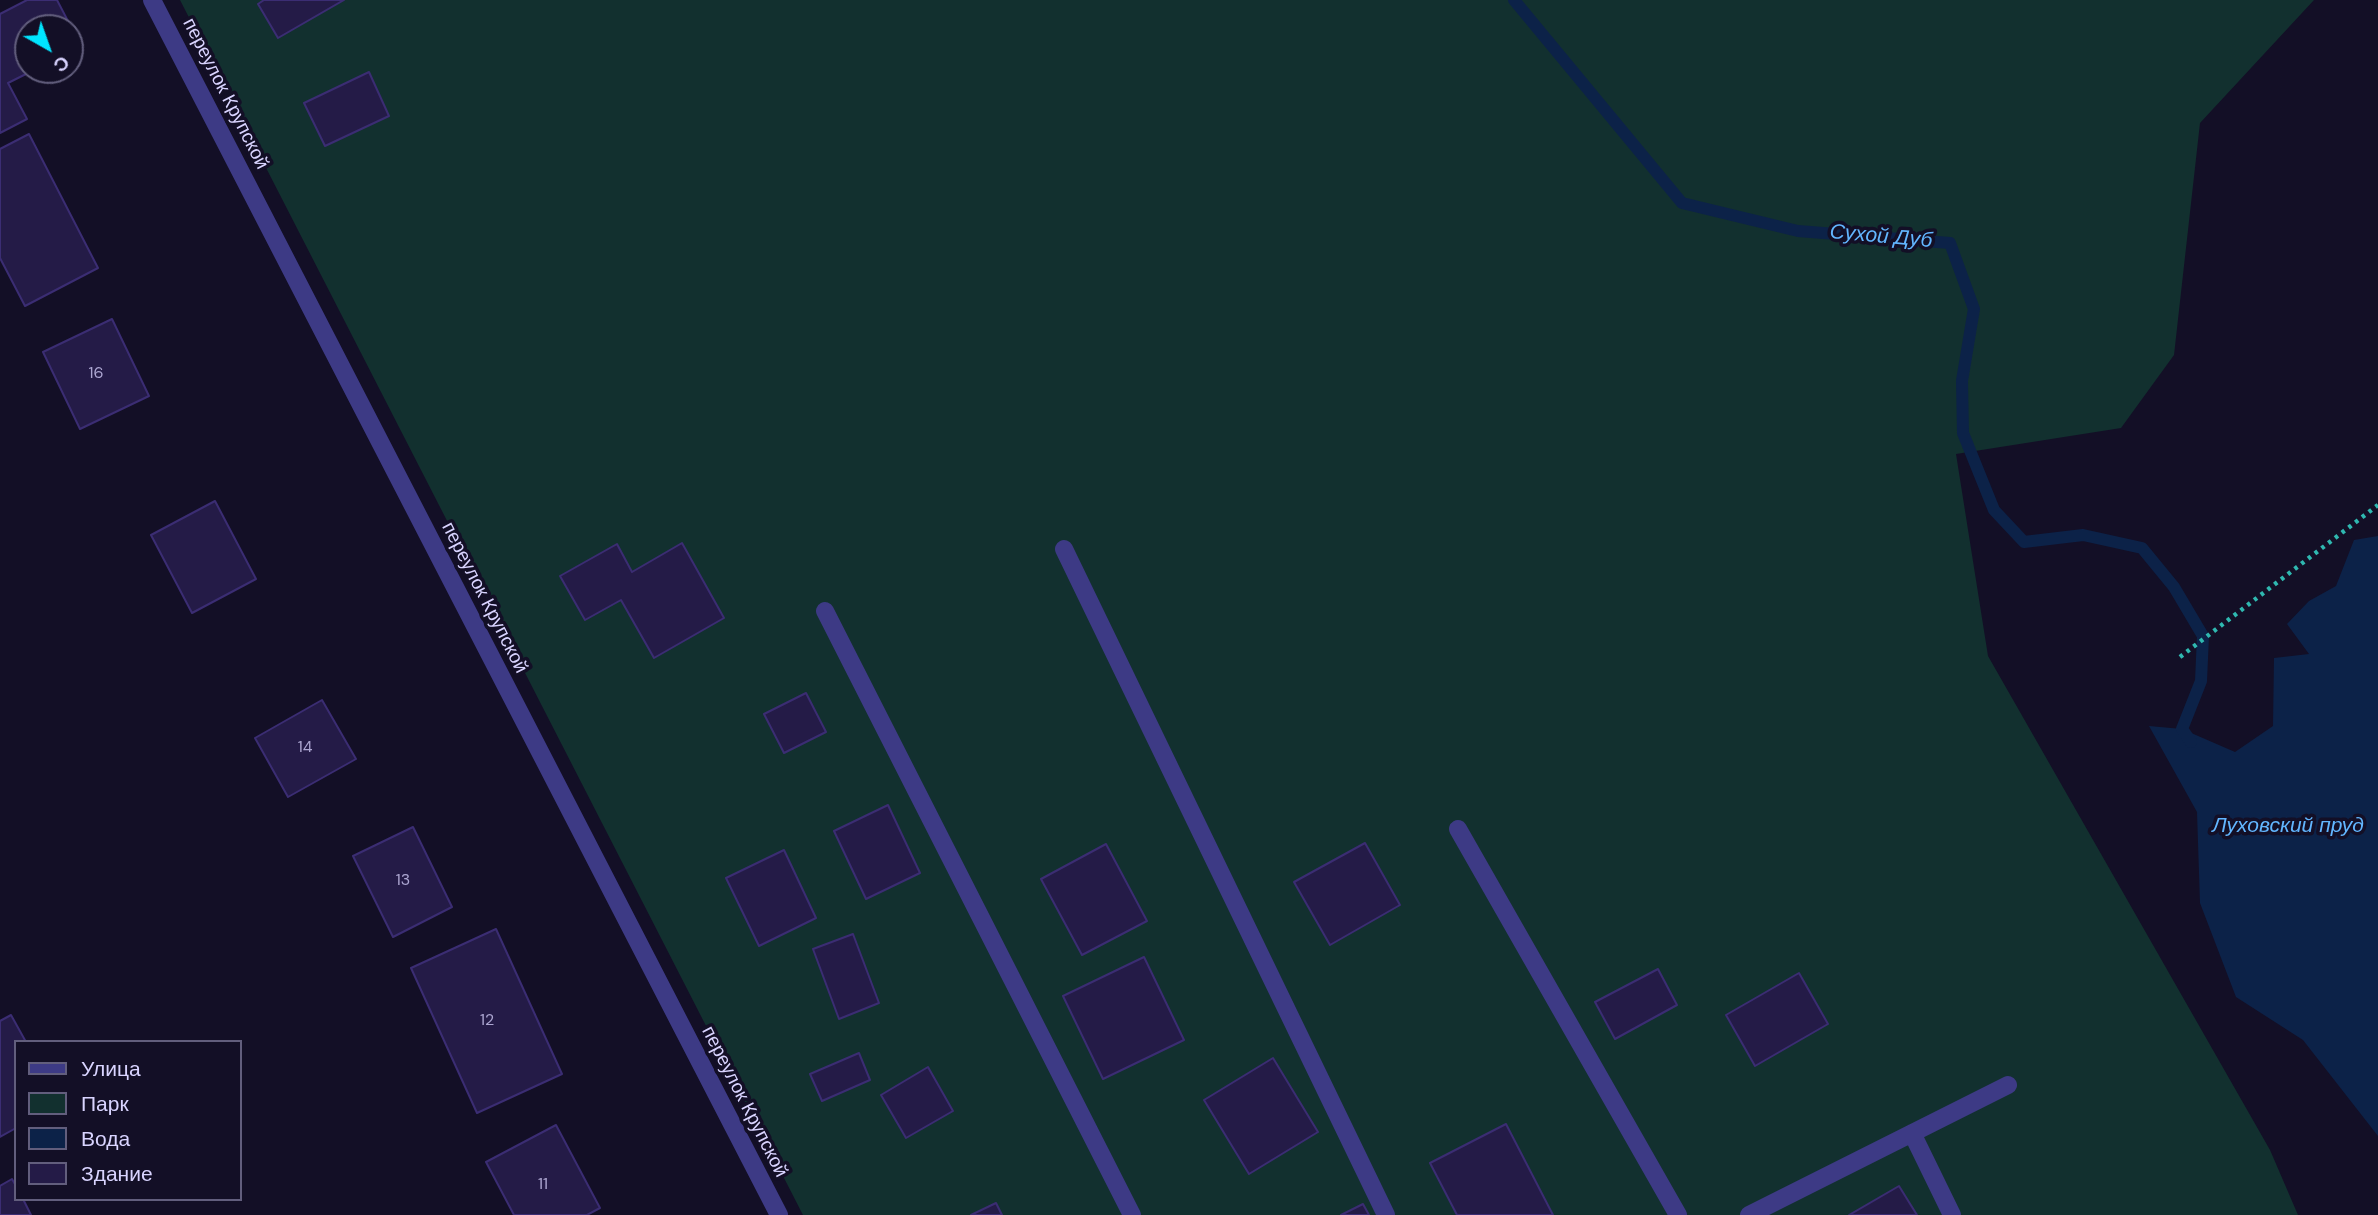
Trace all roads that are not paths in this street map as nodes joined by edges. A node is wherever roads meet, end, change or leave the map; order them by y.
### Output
1 (152, 0) edge
2 (1064, 549) dead end
3 (825, 611) dead end
4 (1458, 829) dead end
5 (2008, 1085) dead end
6 (1912, 1133) junction
7 (779, 1215) edge
8 (1132, 1215) edge
9 (1387, 1215) edge
10 (1678, 1215) edge
11 (1749, 1215) edge
12 (1952, 1215) edge

1 - 7 street, переулок Крупской
2 - 9 street
3 - 8 street
4 - 10 street
5 - 6 street
6 - 11 street
6 - 12 street

